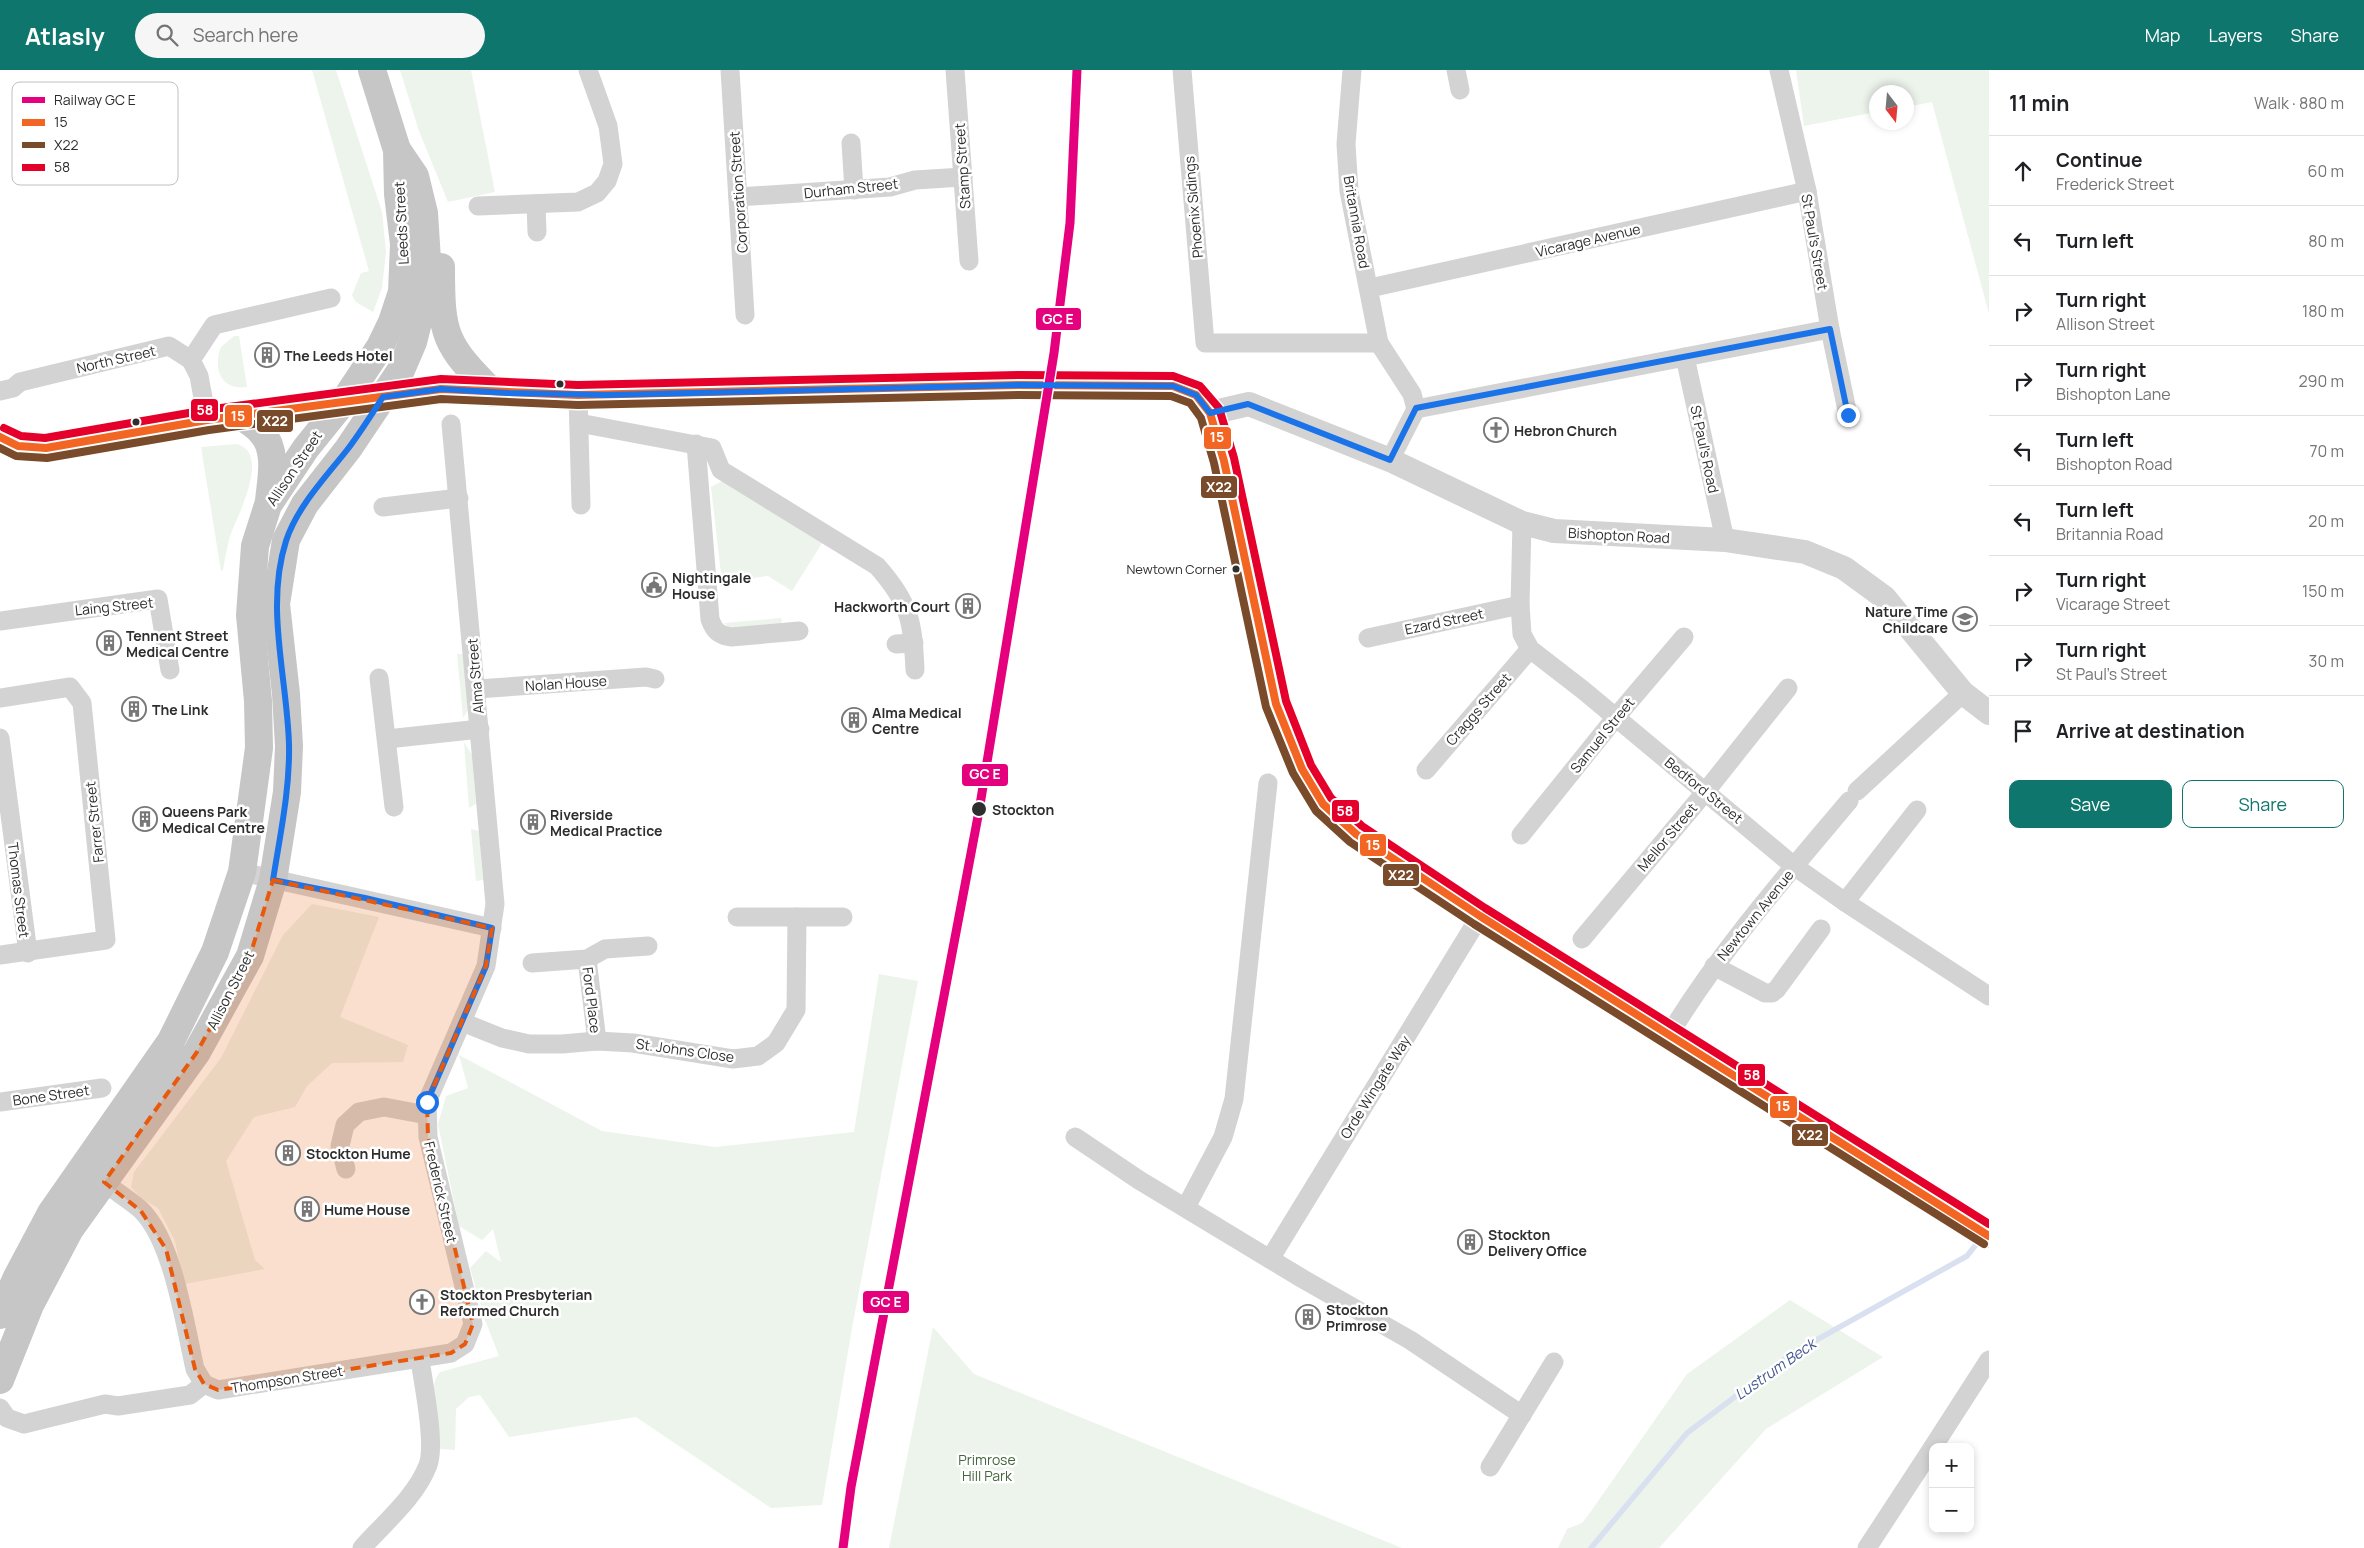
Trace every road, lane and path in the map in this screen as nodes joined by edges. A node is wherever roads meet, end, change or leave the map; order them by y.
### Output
1 (372, 70) edge
2 (588, 70) edge
3 (730, 70) edge
4 (955, 70) edge
5 (1182, 70) edge
6 (1352, 70) edge
7 (1456, 70) edge
8 (1779, 70) edge
9 (1460, 90) dead end
10 (851, 143) dead end
11 (397, 150) junction
12 (963, 177) junction
13 (854, 190) junction
14 (1807, 191) junction
15 (738, 197) junction
16 (536, 204) junction
17 (478, 206) dead end
18 (426, 229) junction
19 (537, 232) dead end
20 (969, 261) dead end
21 (1370, 288) junction
22 (331, 298) dead end
23 (745, 315) dead end
24 (1830, 329) junction
25 (1379, 343) junction
26 (1685, 357) junction
27 (191, 360) junction
28 (0, 391) edge
29 (492, 392) junction
30 (578, 395) junction
31 (383, 397) junction
32 (344, 401) junction
33 (1416, 408) junction
34 (1210, 413) junction
35 (1848, 415) dead end
36 (241, 416) junction
37 (207, 420) junction
38 (452, 424) dead end
39 (579, 424) junction
40 (0, 437) edge
41 (696, 444) junction
42 (1390, 460) junction
43 (459, 498) junction
44 (268, 504) junction
45 (581, 506) dead end
46 (383, 507) dead end
47 (1522, 523) junction
48 (1725, 540) junction
49 (1520, 605) junction
50 (0, 621) edge
51 (799, 631) dead end
52 (1684, 637) dead end
53 (1368, 638) dead end
54 (1530, 649) junction
55 (170, 670) dead end
56 (915, 670) dead end
57 (379, 678) dead end
58 (655, 679) dead end
59 (1788, 688) dead end
60 (477, 689) junction
61 (1963, 693) junction
62 (0, 698) edge
63 (1989, 713) edge
64 (1616, 717) junction
65 (480, 728) junction
66 (0, 738) edge
67 (387, 739) junction
68 (1426, 770) dead end
69 (1268, 783) dead end
70 (1706, 791) junction
71 (394, 807) dead end
72 (1918, 810) dead end
73 (1521, 834) dead end
74 (1794, 866) junction
75 (242, 872) junction
76 (273, 880) junction
77 (1845, 902) junction
78 (1480, 916) junction
79 (737, 917) dead end
80 (797, 917) junction
81 (843, 917) dead end
82 (492, 928) junction
83 (1821, 928) dead end
84 (1582, 939) dead end
85 (648, 946) dead end
86 (28, 953) junction
87 (0, 955) edge
88 (586, 959) junction
89 (532, 963) dead end
90 (1714, 966) junction
91 (1989, 996) edge
92 (462, 1022) junction
93 (1669, 1036) junction
94 (597, 1041) junction
95 (102, 1088) dead end
96 (0, 1102) edge
97 (428, 1115) junction
98 (1075, 1138) dead end
99 (346, 1169) dead end
100 (104, 1182) junction
101 (1186, 1208) junction
102 (1989, 1236) edge
103 (1270, 1259) junction
104 (10, 1301) edge
105 (466, 1344) joint
106 (420, 1359) junction
107 (1554, 1362) dead end
108 (1988, 1364) edge
109 (0, 1380) edge
110 (204, 1384) junction
111 (0, 1408) edge
112 (1522, 1415) junction
113 (1936, 1443) edge
114 (1929, 1453) edge
115 (1490, 1467) dead end
116 (362, 1548) edge
117 (1867, 1548) edge

1 - 11 main road, Leeds Street
2 - 16 street
3 - 15 street, Corporation Street
4 - 12 street, Stamp Street
5 - 25 street, Phoenix Sidings
6 - 21 street, Britannia Road
7 - 9 street
8 - 14 street, St Paul's Street
10 - 13 street
11 - 18 main road, Leeds Street
11 - 32 main road, Leeds Street
12 - 13 street, Durham Street
12 - 20 street, Stamp Street
13 - 15 street, Durham Street
14 - 21 street, Vicarage Avenue
14 - 24 street, St Paul's Street
15 - 23 street, Corporation Street
16 - 17 street
16 - 19 street
18 - 29 main road
18 - 31 main road, Leeds Street
21 - 25 street, Britannia Road
22 - 27 street
24 - 26 street
24 - 35 street, St Paul's Street
25 - 33 street, Britannia Road
26 - 33 street
26 - 48 street, St Paul's Road
27 - 28 street, North Street
27 - 37 street
29 - 30 street
29 - 31 street
30 - 34 street
30 - 39 street
31 - 32 street
31 - 76 main road, Allison Street
32 - 36 street
32 - 44 main road, Allison Street
33 - 42 street
34 - 42 street, Bishopton Road
34 - 78 street
36 - 37 street
36 - 44 main road
37 - 40 street
38 - 43 street, Alma Street
39 - 41 street
39 - 45 street
41 - 51 street
41 - 56 street
42 - 47 street, Bishopton Road
43 - 46 street
43 - 60 street, Alma Street
44 - 75 main road, Allison Street
47 - 48 street, Bishopton Road
47 - 49 street
48 - 61 street, Bishopton Road
49 - 53 street, Ezard Street
49 - 54 street
50 - 55 street, Laing Street
52 - 64 street, Samuel Street
54 - 64 street, Bedford Street
54 - 68 street, Craggs Street
57 - 67 street
58 - 60 street, Nolan House
59 - 70 street, Mellor Street
60 - 65 street, Alma Street
61 - 63 street, Bishopton Road
61 - 74 street, Newtown Avenue
62 - 86 street, Farrer Street
64 - 70 street, Bedford Street
64 - 73 street, Samuel Street
65 - 67 street
65 - 82 street, Alma Street
66 - 86 street, Thomas Street
67 - 71 street
69 - 101 street
70 - 74 street, Bedford Street
70 - 84 street, Mellor Street
72 - 77 street
74 - 77 street, Bedford Street
74 - 90 street, Newtown Avenue
75 - 76 street
75 - 104 main road, Allison Street
76 - 82 street
76 - 100 main road, Allison Street
77 - 91 street, Bedford Street
78 - 93 street
78 - 103 street, Orde Wingate Way
79 - 80 street
80 - 81 street
80 - 94 street, St. Johns Close
82 - 92 street, Frederick Street
83 - 90 street
85 - 88 street, Ford Place
86 - 87 street
88 - 89 street, Ford Place
88 - 94 street, Ford Place
90 - 93 street, Newtown Avenue
92 - 94 street, St. Johns Close
92 - 97 street, Frederick Street
93 - 102 street
95 - 96 street, Bone Street
97 - 99 street
97 - 105 street, Frederick Street
98 - 101 street
100 - 104 main road, Allison Street
100 - 110 street
101 - 103 street
103 - 112 street
104 - 109 main road, Allison Street
105 - 106 street, Thompson Street
106 - 110 street, Thompson Street
106 - 116 street
107 - 112 street
108 - 113 street
110 - 111 street
112 - 115 street
114 - 117 street

